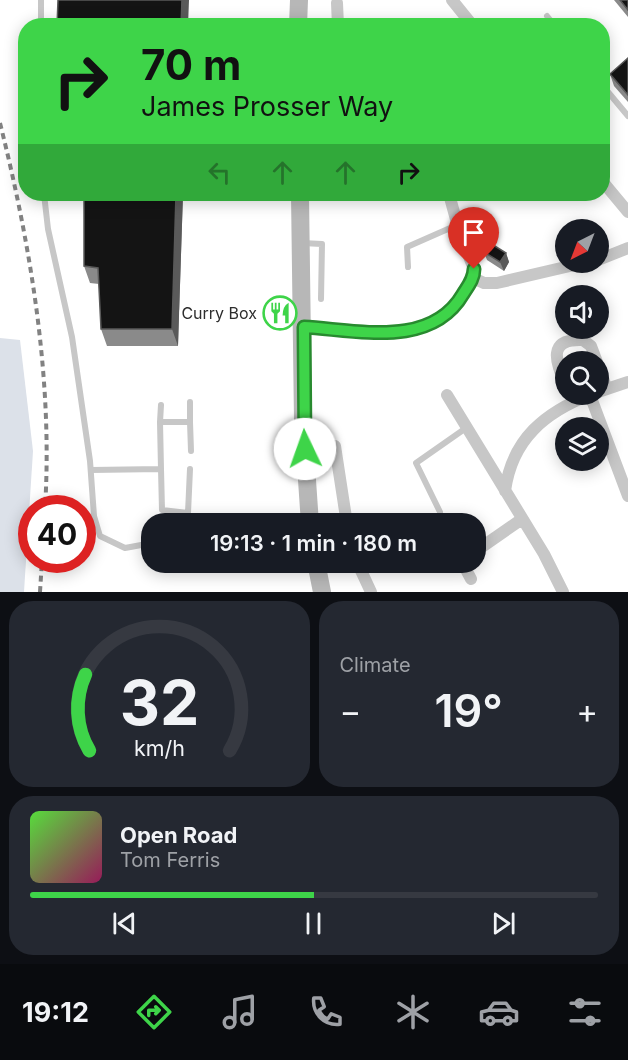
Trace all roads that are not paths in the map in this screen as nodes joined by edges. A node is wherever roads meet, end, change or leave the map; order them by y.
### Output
1 (41, 0) edge
2 (299, 0) edge
3 (452, 0) edge
4 (337, 3) dead end
5 (41, 18) edge
6 (298, 18) edge
7 (338, 18) edge
8 (467, 18) edge
9 (610, 94) edge
10 (628, 116) edge
11 (610, 190) edge
12 (45, 201) edge
13 (300, 201) edge
14 (450, 201) edge
15 (627, 208) edge
16 (457, 225) junction
17 (301, 243) junction
18 (628, 248) edge
19 (609, 256) edge
20 (408, 267) dead end
21 (555, 269) edge
22 (473, 278) junction
23 (321, 299) dead end
24 (304, 327) junction
25 (556, 351) edge
26 (593, 351) edge
27 (628, 382) edge
28 (609, 388) edge
29 (447, 395) dead end
30 (190, 402) dead end
31 (161, 405) dead end
32 (561, 405) edge
33 (595, 405) edge
34 (160, 422) junction
35 (190, 422) junction
36 (466, 428) junction
37 (335, 446) dead end
38 (191, 451) dead end
39 (161, 469) junction
40 (190, 469) dead end
41 (91, 470) junction
42 (505, 490) junction
43 (628, 496) edge
44 (440, 512) dead end
45 (309, 513) edge
46 (345, 513) edge
47 (522, 519) junction
48 (486, 544) edge
49 (141, 545) edge
50 (318, 573) edge
51 (362, 573) edge
52 (468, 573) edge
53 (471, 579) dead end
54 (322, 592) edge
55 (371, 592) edge
56 (563, 592) edge

1 - 5 lane
2 - 6 street
3 - 8 street
4 - 7 street
9 - 10 lane
11 - 15 street
12 - 41 lane
13 - 17 street
14 - 16 street
16 - 20 lane
16 - 22 street
17 - 23 lane
17 - 24 street
18 - 19 street
21 - 22 street
22 - 24 street
24 - 45 street
25 - 26 street
27 - 28 street
29 - 36 street
30 - 35 lane
31 - 34 lane
32 - 42 street
33 - 43 street
34 - 35 lane
34 - 39 lane
35 - 38 lane
36 - 42 street
36 - 44 lane
37 - 46 street
39 - 40 lane
39 - 41 lane
41 - 49 lane
42 - 47 street
47 - 48 street
47 - 56 street
50 - 54 street
51 - 55 street
52 - 53 street

